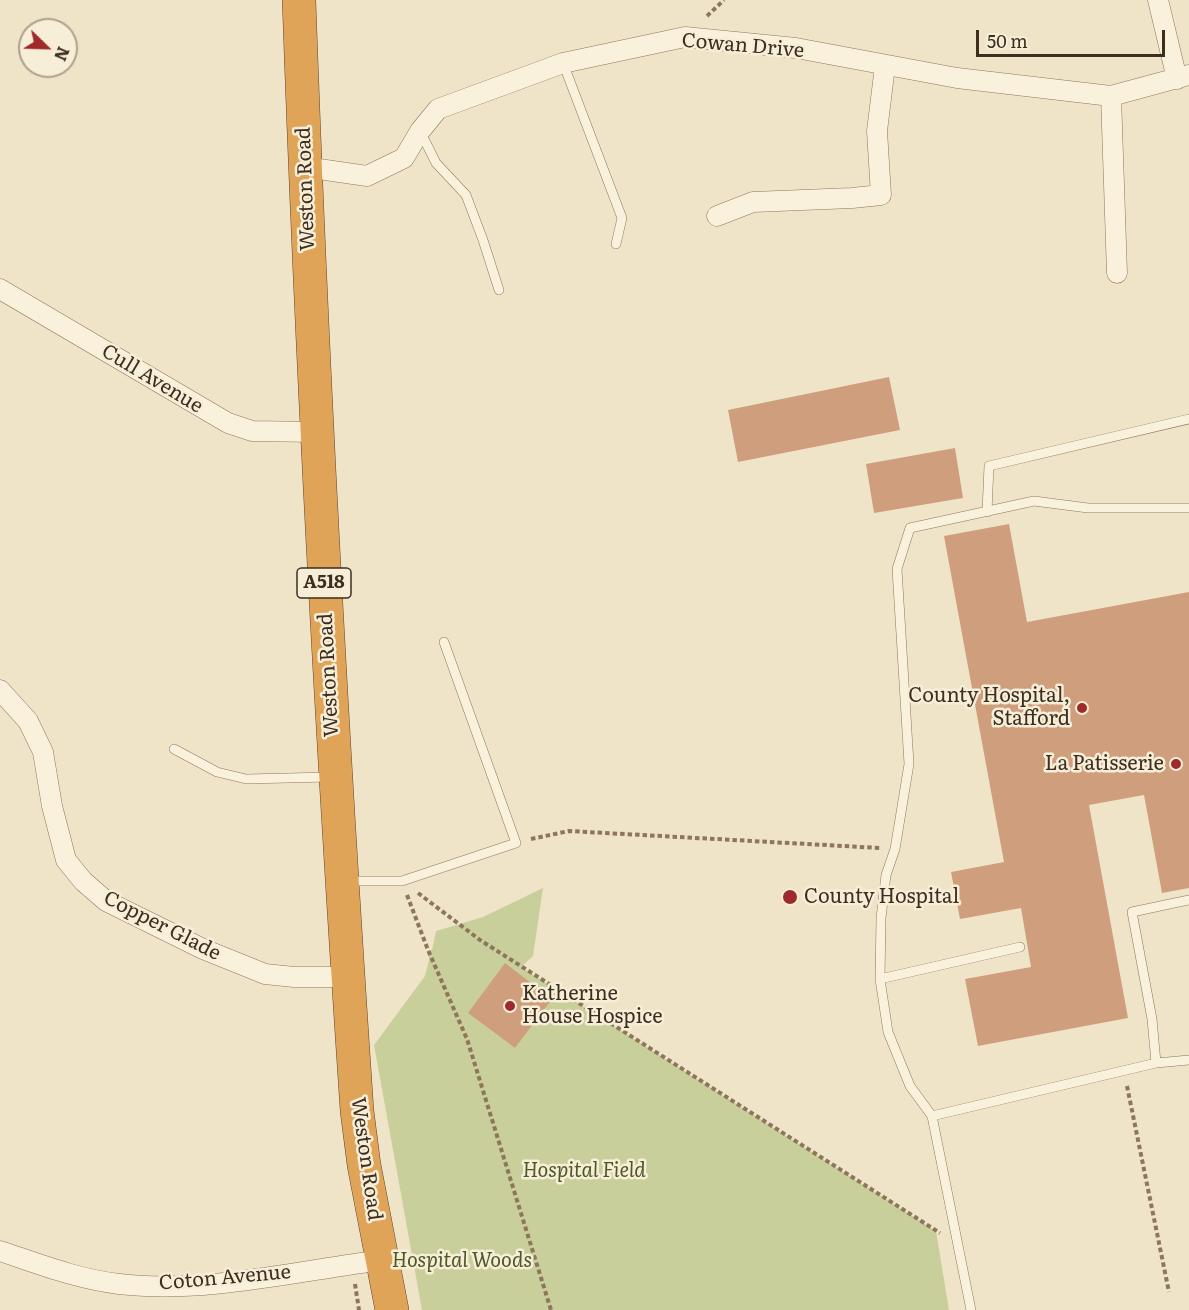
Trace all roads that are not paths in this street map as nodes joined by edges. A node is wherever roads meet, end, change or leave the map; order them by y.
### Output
1 (298, 0) edge
2 (1158, 0) edge
3 (563, 63) junction
4 (885, 66) junction
5 (1183, 77) edge
6 (1111, 96) junction
7 (420, 131) junction
8 (305, 167) junction
9 (717, 216) dead end
10 (616, 244) dead end
11 (1117, 273) dead end
12 (0, 289) edge
13 (499, 290) dead end
14 (1189, 419) edge
15 (316, 432) junction
16 (1189, 508) edge
17 (987, 512) junction
18 (444, 642) dead end
19 (0, 690) edge
20 (174, 749) dead end
21 (335, 777) junction
22 (343, 881) junction
23 (1189, 900) edge
24 (1020, 947) dead end
25 (348, 977) junction
26 (880, 980) junction
27 (1189, 1060) edge
28 (1156, 1063) junction
29 (933, 1116) junction
30 (0, 1251) edge
31 (382, 1260) junction
32 (392, 1310) edge
33 (971, 1310) edge

1 - 8 highway, Weston Road / A518
2 - 5 street
3 - 4 street, Cowan Drive
3 - 7 street, Cowan Drive
3 - 10 lane
4 - 6 street, Cowan Drive
4 - 9 street
5 - 6 street, Cowan Drive
6 - 11 street
7 - 8 street, Cowan Drive
7 - 13 lane
8 - 15 highway, Weston Road / A518
12 - 15 street, Cull Avenue
14 - 17 lane
15 - 21 highway, Weston Road / A518
16 - 17 lane
17 - 26 lane
18 - 22 lane
19 - 25 street, Copper Glade
20 - 21 lane
21 - 22 highway, Weston Road / A518
22 - 25 highway, Weston Road / A518
23 - 28 lane
24 - 26 lane
25 - 31 highway, Weston Road / A518
26 - 29 lane
27 - 28 lane
28 - 29 lane
29 - 33 lane
30 - 31 street, Coton Avenue
31 - 32 highway, Weston Road / A518

